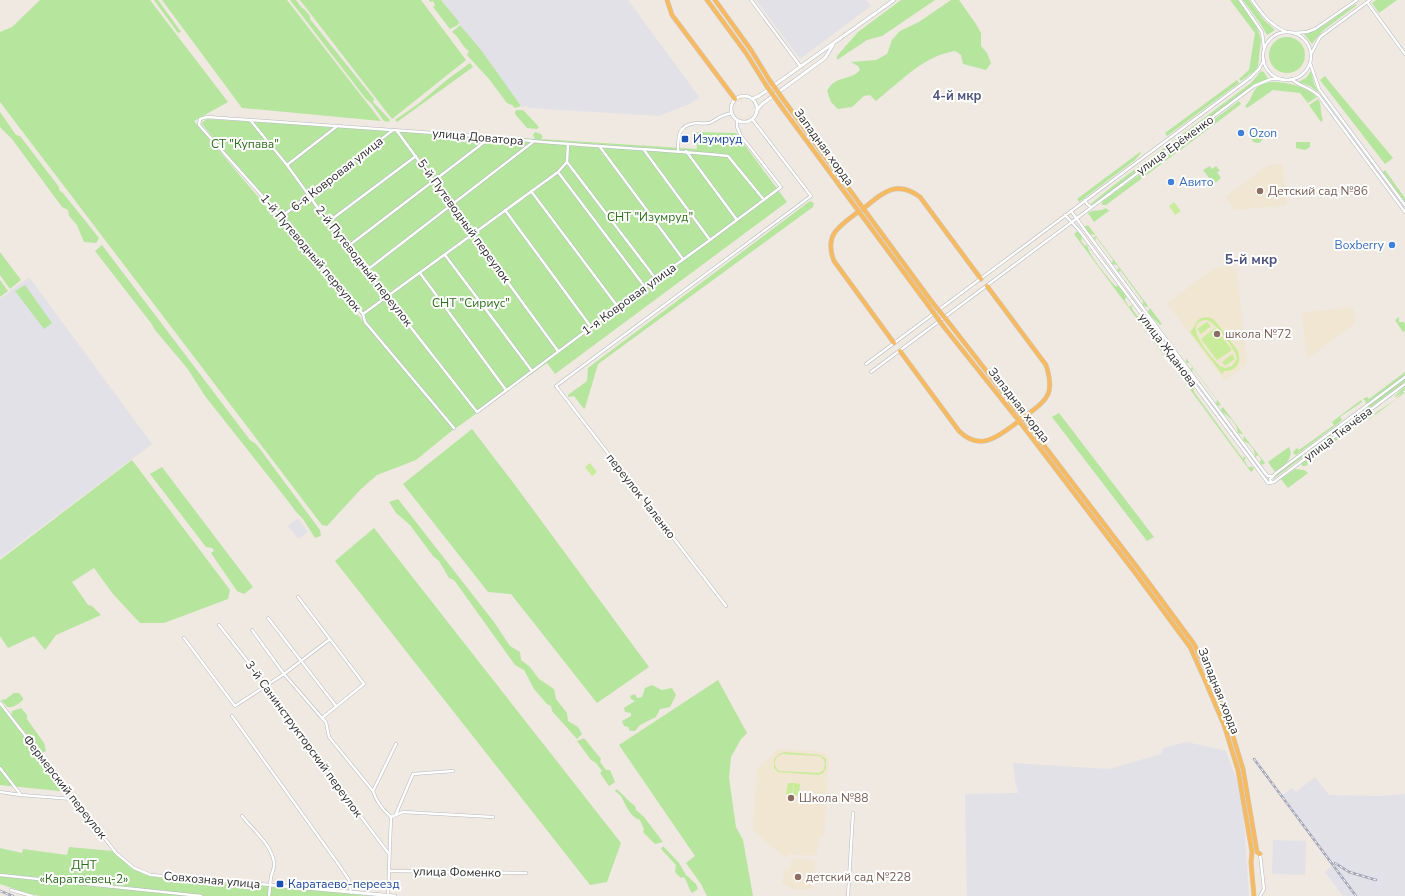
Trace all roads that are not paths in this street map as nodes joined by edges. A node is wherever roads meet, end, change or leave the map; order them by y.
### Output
1 (667, 0) edge
2 (707, 0) edge
3 (715, 0) edge
4 (751, 0) edge
5 (894, 0) edge
6 (1240, 0) edge
7 (1252, 0) edge
8 (1358, 0) edge
9 (1370, 0) edge
10 (1367, 2) junction
11 (1363, 5) junction
12 (1286, 32) junction
13 (1293, 33) junction
14 (834, 43) junction
15 (1264, 50) junction
16 (1405, 54) edge
17 (1311, 55) junction
18 (1264, 60) junction
19 (1310, 63) junction
20 (801, 67) junction
21 (1283, 79) junction
22 (1291, 80) junction
23 (735, 99) junction
24 (752, 99) junction
25 (757, 110) junction
26 (732, 113) junction
27 (202, 117) joint
28 (752, 119) junction
29 (737, 120) junction
30 (250, 121) junction
31 (336, 127) junction
32 (393, 130) junction
33 (397, 131) junction
34 (491, 137) junction
35 (534, 142) junction
36 (568, 144) junction
37 (600, 146) junction
38 (644, 150) junction
39 (678, 150) junction
40 (686, 152) junction
41 (416, 156) junction
42 (567, 162) junction
43 (286, 165) junction
44 (558, 172) junction
45 (434, 180) junction
46 (531, 191) junction
47 (309, 195) junction
48 (764, 200) junction
49 (1086, 200) junction
50 (1405, 205) edge
51 (452, 206) junction
52 (1091, 207) junction
53 (863, 209) junction
54 (505, 210) junction
55 (1071, 211) junction
56 (858, 212) junction
57 (1405, 212) edge
58 (1065, 216) junction
59 (281, 217) junction
60 (1076, 218) junction
61 (738, 220) junction
62 (328, 222) junction
63 (1071, 222) junction
64 (473, 234) junction
65 (710, 240) junction
66 (347, 247) junction
67 (445, 255) junction
68 (683, 259) junction
69 (367, 270) junction
70 (420, 274) junction
71 (656, 279) junction
72 (981, 279) junction
73 (986, 286) junction
74 (645, 287) junction
75 (388, 297) junction
76 (618, 307) junction
77 (363, 314) junction
78 (591, 328) junction
79 (894, 343) junction
80 (558, 351) junction
81 (900, 351) junction
82 (866, 364) dead end
83 (532, 371) junction
84 (872, 372) dead end
85 (1405, 377) edge
86 (1405, 384) edge
87 (506, 390) junction
88 (477, 412) joint
89 (1023, 418) junction
90 (1019, 421) junction
91 (454, 428) dead end
92 (1272, 476) junction
93 (1272, 483) junction
94 (298, 597) dead end
95 (726, 606) dead end
96 (268, 618) dead end
97 (219, 625) dead end
98 (252, 630) dead end
99 (184, 638) dead end
100 (330, 639) junction
101 (302, 661) junction
102 (284, 674) junction
103 (264, 687) junction
104 (0, 703) edge
105 (336, 706) junction
106 (232, 716) dead end
107 (322, 718) junction
108 (396, 744) dead end
109 (0, 768) edge
110 (453, 771) dead end
111 (373, 791) junction
112 (0, 792) edge
113 (21, 795) junction
114 (74, 799) junction
115 (853, 813) dead end
116 (396, 815) junction
117 (242, 816) dead end
118 (391, 817) junction
119 (493, 817) dead end
120 (1259, 853) joint
121 (389, 854) junction
122 (134, 868) joint
123 (389, 871) junction
124 (526, 873) dead end
125 (0, 875) edge
126 (271, 885) junction
127 (11, 890) dead end
128 (351, 893) junction
129 (32, 896) edge
130 (200, 896) edge
131 (269, 896) edge
132 (388, 896) edge
133 (395, 896) edge
134 (848, 896) edge
135 (1254, 896) edge
136 (1260, 896) edge

1 - 23 highway
2 - 56 highway, Западная хорда, bridge
3 - 53 highway, Западная хорда, bridge
4 - 20 street
5 - 14 street
6 - 15 street
7 - 12 street
8 - 11 street
8 - 13 street
9 - 10 street
10 - 11 street
10 - 16 street
11 - 17 street
12 - 13 street
12 - 15 street
13 - 17 street
14 - 20 street
14 - 25 street
15 - 18 street
17 - 19 street
18 - 21 street
18 - 49 street, улица Ерёменко
19 - 22 street
19 - 50 street
20 - 24 street
21 - 22 street
21 - 52 street, улица Ерёменко
22 - 57 street
23 - 24 street
23 - 26 street
24 - 25 street
25 - 28 street
26 - 29 street
26 - 39 street
27 - 30 street, улица Доватора
27 - 59 street, 1-й Путеводный переулок
28 - 29 street
28 - 95 street, переулок Чаленко
29 - 48 street, 1-я Ковровая улица
30 - 31 street, улица Доватора
30 - 43 street, 2-й Путеводный переулок
31 - 32 street, улица Доватора
31 - 43 street
32 - 33 street, улица Доватора
32 - 47 street, 6-я Ковровая улица
33 - 34 street, улица Доватора
33 - 41 street, 5-й Путеводный переулок
34 - 35 street, улица Доватора
34 - 45 street
35 - 36 street, улица Доватора
35 - 51 street
36 - 37 street, улица Доватора
36 - 42 street
37 - 38 street, улица Доватора
37 - 68 street
38 - 39 street, улица Доватора
38 - 65 street
39 - 40 street, улица Доватора
40 - 48 street, улица Доватора
40 - 61 street
41 - 45 street, 5-й Путеводный переулок
41 - 62 street
42 - 44 street
42 - 71 street
43 - 47 street, 2-й Путеводный переулок
44 - 46 street
44 - 74 street
45 - 51 street, 5-й Путеводный переулок
45 - 66 street
46 - 54 street
46 - 76 street
47 - 59 street, 6-я Ковровая улица
47 - 62 street, 2-й Путеводный переулок
48 - 61 street, 1-я Ковровая улица
49 - 52 street
49 - 55 street, улица Ерёменко
51 - 64 street, 5-й Путеводный переулок
51 - 69 street
52 - 60 street, улица Ерёменко
53 - 72 highway
53 - 89 highway, Западная хорда, bridge
54 - 64 street
54 - 78 street
55 - 58 street, улица Ерёменко
55 - 60 street, улица Жданова
56 - 79 highway
56 - 90 highway, Западная хорда, bridge
58 - 63 street, улица Жданова
58 - 72 street, улица Ерёменко
59 - 77 street, 1-й Путеводный переулок
60 - 63 street, улица Ерёменко
60 - 92 street, улица Жданова
61 - 65 street, 1-я Ковровая улица
62 - 66 street, 2-й Путеводный переулок
63 - 73 street, улица Ерёменко
63 - 93 street, улица Жданова
64 - 67 street
64 - 80 street, 5-й Путеводный переулок
65 - 68 street, 1-я Ковровая улица
66 - 69 street, 2-й Путеводный переулок
67 - 70 street
67 - 83 street
68 - 71 street, 1-я Ковровая улица
69 - 75 street, 2-й Путеводный переулок
70 - 75 street
70 - 87 street
71 - 74 street, 1-я Ковровая улица
72 - 79 street, улица Ерёменко
73 - 81 street, улица Ерёменко
73 - 89 highway
74 - 76 street, 1-я Ковровая улица
75 - 77 street
75 - 88 street, 2-й Путеводный переулок
76 - 78 street, 1-я Ковровая улица
77 - 91 street, 1-й Путеводный переулок
78 - 80 street, 1-я Ковровая улица
79 - 82 street, улица Ерёменко
80 - 83 street, 1-я Ковровая улица
81 - 84 street, улица Ерёменко
81 - 90 highway
83 - 87 street, 1-я Ковровая улица
85 - 92 street, улица Ткачёва
86 - 93 street, улица Ткачёва
87 - 88 street, 1-я Ковровая улица
89 - 120 highway, Западная хорда
90 - 135 highway, Западная хорда
92 - 93 street
94 - 100 street
96 - 101 street
97 - 103 street, 3-й Санинструкторский переулок
98 - 102 street
99 - 103 street
100 - 101 street
100 - 105 street
101 - 102 street
101 - 105 street
102 - 103 street
102 - 107 street
103 - 121 street, 3-й Санинструкторский переулок
104 - 114 street, Фермерский переулок
105 - 107 street
106 - 128 street
107 - 111 street
108 - 111 street
109 - 113 street
110 - 116 street
111 - 118 street
112 - 113 street
113 - 114 street
114 - 122 street, Фермерский переулок
115 - 134 street
116 - 118 street
116 - 119 street
117 - 126 street
118 - 121 street
120 - 136 street
121 - 123 street
122 - 126 street, Совхозная улица
123 - 124 street, улица Фоменко
123 - 132 street
125 - 130 street
126 - 128 street, Совхозная улица
126 - 131 street
127 - 129 street
128 - 132 street, Совхозная улица
132 - 133 street, Совхозная улица

